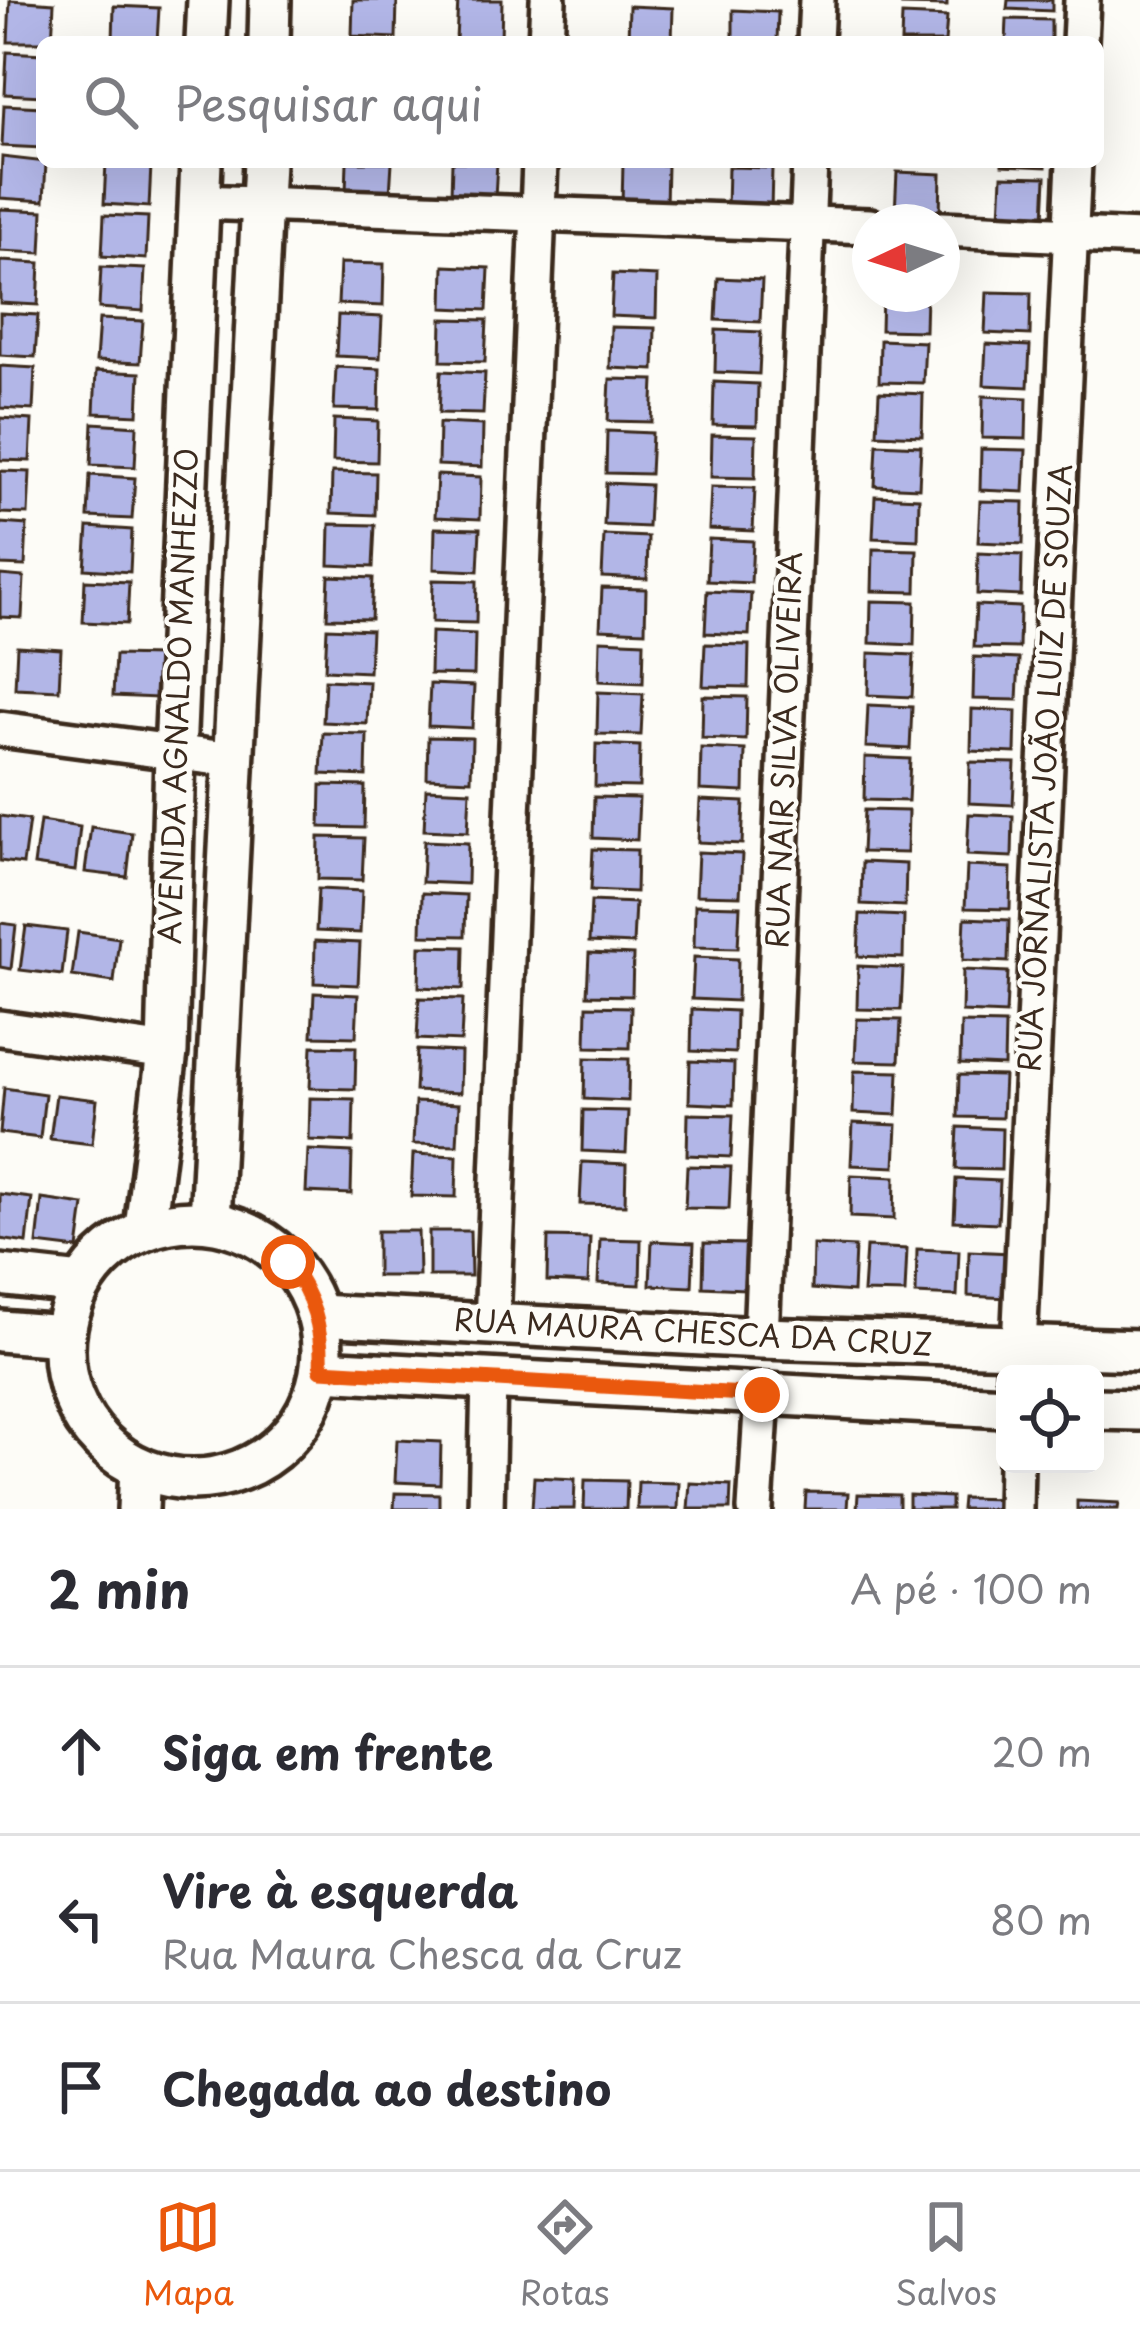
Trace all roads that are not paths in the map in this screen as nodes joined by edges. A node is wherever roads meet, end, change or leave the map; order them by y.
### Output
1 (208, 0) edge
2 (270, 0) edge
3 (548, 0) edge
4 (817, 0) edge
5 (1082, 0) edge
6 (206, 36) edge
7 (268, 36) edge
8 (546, 36) edge
9 (815, 36) edge
10 (1080, 36) edge
11 (201, 168) edge
12 (264, 168) edge
13 (540, 168) edge
14 (809, 168) edge
15 (1074, 168) edge
16 (200, 202) junction
17 (263, 206) junction
18 (537, 215) junction
19 (807, 224) junction
20 (852, 225) edge
21 (960, 230) edge
22 (1070, 233) junction
23 (1140, 238) edge
24 (0, 729) edge
25 (175, 754) junction
26 (233, 760) junction
27 (0, 1028) edge
28 (167, 1052) junction
29 (210, 1220) junction
30 (145, 1228) junction
31 (0, 1275) edge
32 (80, 1284) junction
33 (317, 1315) junction
34 (492, 1324) junction
35 (0, 1331) edge
36 (63, 1336) junction
37 (761, 1338) junction
38 (1140, 1350) edge
39 (1016, 1361) edge
40 (321, 1370) junction
41 (489, 1379) junction
42 (762, 1395) junction
43 (996, 1408) edge
44 (1104, 1409) edge
45 (1140, 1410) edge
46 (140, 1469) junction
47 (1016, 1473) edge
48 (205, 1494) edge
49 (139, 1509) edge
50 (486, 1509) edge
51 (755, 1509) edge
52 (1015, 1509) edge

1 - 6 street
2 - 7 street
3 - 8 street
4 - 9 street
5 - 10 street
11 - 16 street, AVENIDA AGNALDO MANHEZZO
12 - 17 street, AVENIDA AGNALDO MANHEZZO
13 - 18 street
14 - 19 street, RUA NAIR SILVA OLIVEIRA
15 - 22 street, RUA JORNALISTA JOÃO LUIZ DE SOUZA
16 - 17 street
16 - 25 street, AVENIDA AGNALDO MANHEZZO
17 - 18 street
17 - 26 street, AVENIDA AGNALDO MANHEZZO
18 - 19 street
18 - 34 street
19 - 20 street
19 - 37 street, RUA NAIR SILVA OLIVEIRA
21 - 22 street
22 - 23 street
22 - 39 street, RUA JORNALISTA JOÃO LUIZ DE SOUZA
24 - 25 street
25 - 26 street
25 - 28 street, AVENIDA AGNALDO MANHEZZO
26 - 29 street, AVENIDA AGNALDO MANHEZZO
27 - 28 street
28 - 30 street, AVENIDA AGNALDO MANHEZZO
29 - 30 street
29 - 33 street
30 - 32 street
31 - 32 street
32 - 36 street
33 - 34 street, RUA MAURA CHESCA DA CRUZ
33 - 40 street
34 - 37 street, RUA MAURA CHESCA DA CRUZ
35 - 36 street
36 - 46 street
37 - 39 street, RUA MAURA CHESCA DA CRUZ
38 - 39 street, RUA MAURA CHESCA DA CRUZ
40 - 41 street, RUA MAURA CHESCA DA CRUZ
40 - 48 street
41 - 42 street, RUA MAURA CHESCA DA CRUZ
41 - 50 street
42 - 43 street, RUA MAURA CHESCA DA CRUZ
42 - 51 street
44 - 45 street
46 - 48 street
46 - 49 street
47 - 52 street

